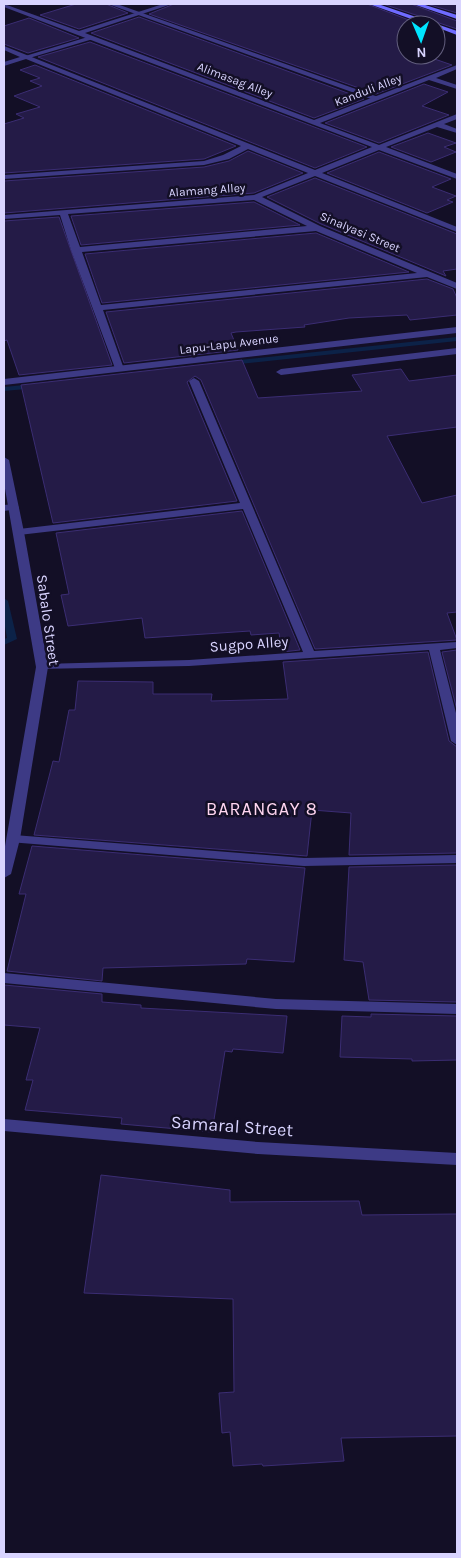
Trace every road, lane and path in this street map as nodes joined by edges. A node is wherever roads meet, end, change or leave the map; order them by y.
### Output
1 (111, 4) edge
2 (169, 4) edge
3 (372, 4) edge
4 (416, 4) edge
5 (4, 5) edge
6 (138, 13) junction
7 (405, 15) edge
8 (457, 17) edge
9 (79, 33) junction
10 (91, 38) junction
11 (4, 48) edge
12 (26, 57) junction
13 (4, 64) edge
14 (457, 67) edge
15 (430, 78) junction
16 (457, 88) edge
17 (377, 98) junction
18 (457, 116) edge
19 (315, 122) junction
20 (436, 124) junction
21 (457, 131) edge
22 (246, 146) junction
23 (379, 147) junction
24 (318, 173) junction
25 (4, 177) edge
26 (457, 177) edge
27 (255, 198) junction
28 (63, 212) junction
29 (4, 217) edge
30 (317, 228) junction
31 (457, 230) edge
32 (75, 250) junction
33 (429, 274) junction
34 (457, 286) edge
35 (98, 308) junction
36 (457, 330) edge
37 (457, 352) edge
38 (119, 369) junction
39 (281, 372) dead end
40 (194, 381) dead end
41 (4, 382) edge
42 (4, 460) edge
43 (247, 505) junction
44 (9, 508) edge
45 (19, 532) junction
46 (457, 645) edge
47 (434, 647) junction
48 (310, 655) junction
49 (42, 667) junction
50 (457, 741) edge
51 (14, 840) junction
52 (457, 859) edge
53 (4, 874) edge
54 (4, 978) edge
55 (457, 1009) edge
56 (4, 1125) edge
57 (457, 1159) edge

1 - 6 street
2 - 6 street
3 - 7 main road
4 - 8 main road
5 - 9 street, Alimasag Alley
6 - 9 street
6 - 17 street
9 - 10 street, Alimasag Alley
10 - 12 street
10 - 19 street, Alimasag Alley
11 - 12 street
12 - 13 street
12 - 22 street
14 - 15 street, Kanduli Alley
15 - 16 street
15 - 17 street, Kanduli Alley
17 - 19 street, Kanduli Alley
18 - 20 street, Alamang Alley
19 - 23 street, Alimasag Alley
20 - 21 street
20 - 23 street, Alamang Alley
22 - 24 street
22 - 25 street
23 - 24 street, Alamang Alley
23 - 26 street, Alimasag Alley
24 - 27 street, Alamang Alley
24 - 31 street
27 - 28 street, Alamang Alley
27 - 30 street, Sinalyasi Street
28 - 29 street, Alamang Alley
28 - 32 street
30 - 32 street
30 - 33 street, Sinalyasi Street
32 - 35 street
33 - 34 street, Sinalyasi Street
33 - 35 street
35 - 38 street
36 - 38 street, Lapu-Lapu Avenue
37 - 39 street
38 - 41 street, Lapu-Lapu Avenue
40 - 43 street
42 - 44 street, Sabalo Street
43 - 45 street
43 - 48 street
44 - 45 street, Sabalo Street
45 - 49 street, Sabalo Street
46 - 47 street, Sugpo Alley
47 - 48 street, Sugpo Alley
47 - 50 street
48 - 49 street, Sugpo Alley
49 - 51 street, Sabalo Street
51 - 52 street
51 - 53 street, Sabalo Street
54 - 55 street
56 - 57 street, Samaral Street

